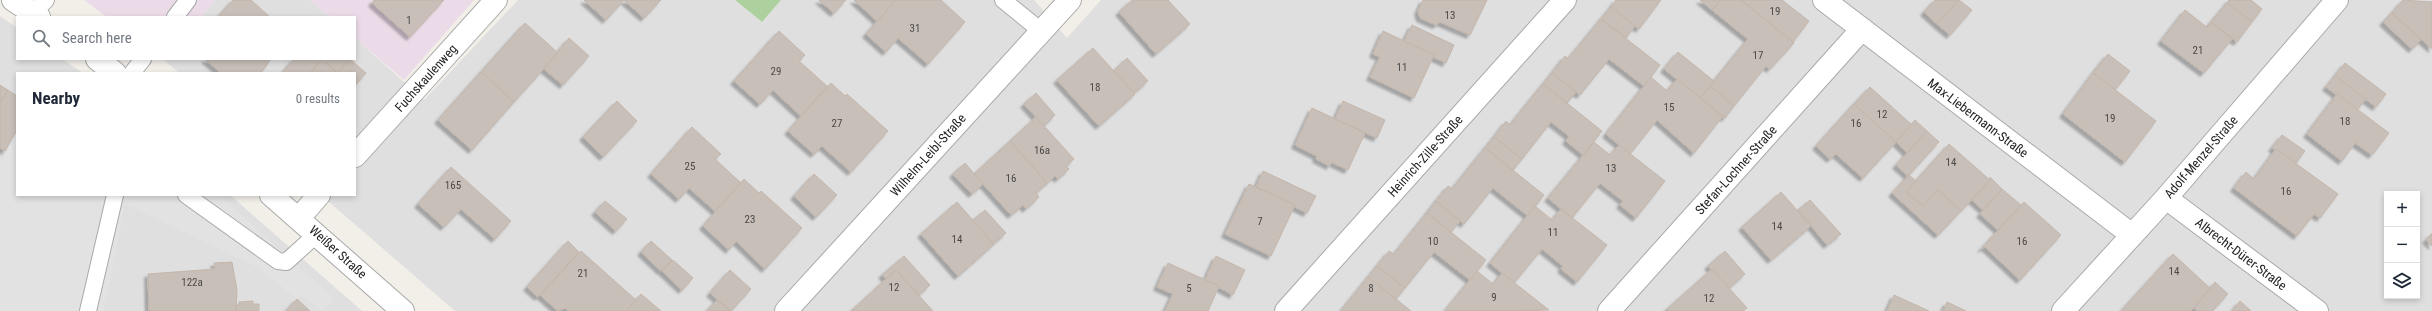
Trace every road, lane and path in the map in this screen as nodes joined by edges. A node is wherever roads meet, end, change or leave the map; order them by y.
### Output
1 (13, 0) edge
2 (188, 0) edge
3 (496, 0) edge
4 (1003, 0) edge
5 (1070, 0) edge
6 (1564, 0) edge
7 (1824, 0) edge
8 (2337, 0) edge
9 (40, 10) edge
10 (176, 16) edge
11 (1862, 29) junction
12 (1041, 32) junction
13 (97, 60) edge
14 (142, 60) edge
15 (114, 72) edge
16 (133, 72) edge
17 (356, 155) edge
18 (115, 196) edge
19 (187, 196) edge
20 (272, 196) edge
21 (318, 196) edge
22 (2166, 198) junction
23 (299, 218) junction
24 (317, 234) junction
25 (2132, 235) junction
26 (88, 311) edge
27 (403, 311) edge
28 (786, 311) edge
29 (1286, 311) edge
30 (1609, 311) edge
31 (2063, 311) edge
32 (2317, 311) edge

1 - 9 street
2 - 10 lane
3 - 17 street, Fuchskaulenweg
4 - 12 lane
5 - 12 street, Wilhelm-Leibl-Straße
6 - 29 street, Heinrich-Zille-Straße
7 - 11 street, Max-Liebermann-Straße
8 - 22 street, Adolf-Menzel-Straße
11 - 25 street, Max-Liebermann-Straße
11 - 30 street, Stefan-Lochner-Straße
12 - 28 street, Wilhelm-Leibl-Straße
13 - 15 street
14 - 16 lane
18 - 26 lane
19 - 24 lane
20 - 23 street, Weißer Straße
21 - 23 street
22 - 25 street, Adolf-Menzel-Straße
22 - 32 street, Albrecht-Dürer-Straße
23 - 24 street, Weißer Straße
24 - 27 street, Weißer Straße
25 - 31 street, Adolf-Menzel-Straße

